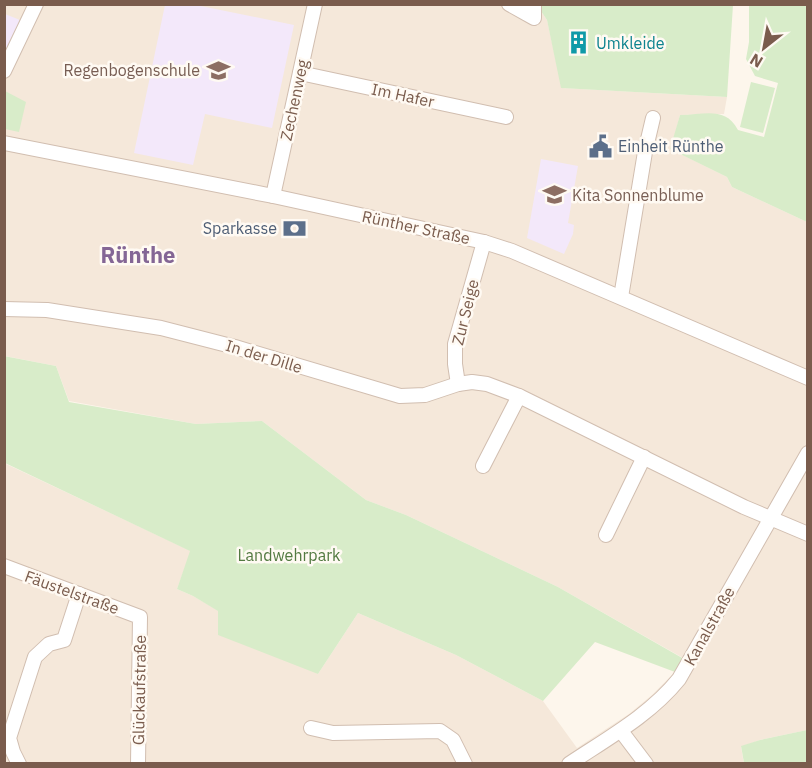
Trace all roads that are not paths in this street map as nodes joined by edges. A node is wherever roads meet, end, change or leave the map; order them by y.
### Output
1 (36, 4) edge
2 (315, 4) edge
3 (509, 4) edge
4 (534, 4) edge
5 (4, 70) edge
6 (300, 73) junction
7 (506, 117) dead end
8 (653, 118) dead end
9 (4, 143) edge
10 (273, 196) junction
11 (484, 242) junction
12 (621, 297) junction
13 (4, 309) edge
14 (807, 378) edge
15 (458, 384) junction
16 (519, 396) junction
17 (807, 453) edge
18 (644, 457) junction
19 (483, 466) dead end
20 (769, 519) junction
21 (807, 534) edge
22 (606, 535) dead end
23 (4, 567) edge
24 (79, 594) junction
25 (140, 617) joint
26 (311, 728) dead end
27 (621, 730) junction
28 (19, 764) edge
29 (138, 764) edge
30 (465, 764) edge
31 (569, 764) edge
32 (646, 764) edge

1 - 5 street
2 - 6 street, Zechenweg
3 - 4 street
6 - 7 street, Im Hafer
6 - 10 street, Zechenweg
8 - 12 street
9 - 10 street, Rünther Straße
10 - 11 street, Rünther Straße
11 - 12 street, Rünther Straße
11 - 15 street, Zur Seige
12 - 14 street, Rünther Straße
13 - 15 street, In der Dille
15 - 16 street, In der Dille
16 - 18 street, In der Dille
16 - 19 street
17 - 20 street, Kanalstraße
18 - 20 street, In der Dille
18 - 22 street
20 - 21 street, In der Dille
20 - 27 street, Kanalstraße
23 - 24 street, Fäustelstraße
24 - 25 street, Fäustelstraße
24 - 28 street
25 - 29 street, Glückaufstraße
26 - 30 street
27 - 31 street, Kanalstraße
27 - 32 street

